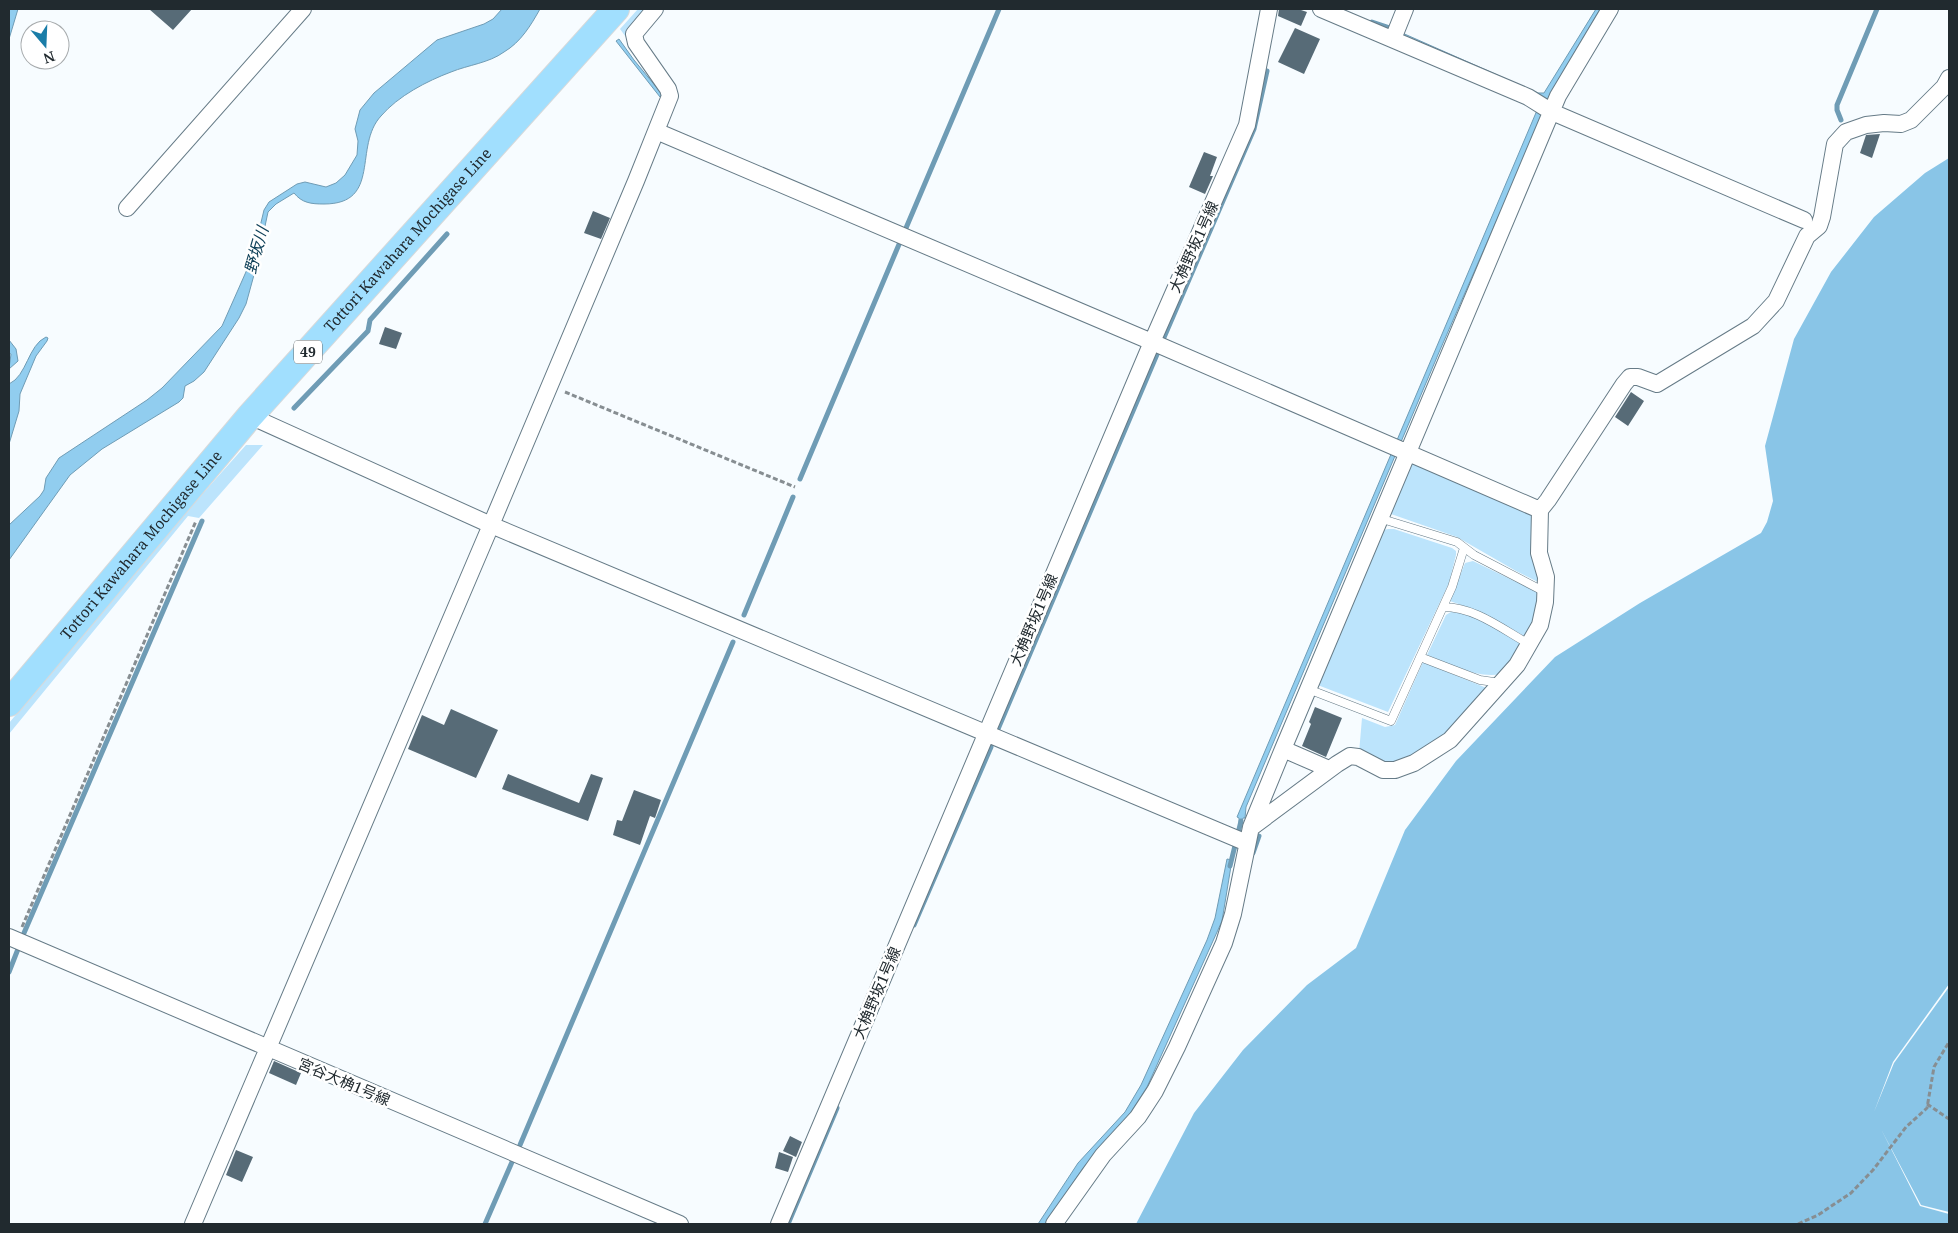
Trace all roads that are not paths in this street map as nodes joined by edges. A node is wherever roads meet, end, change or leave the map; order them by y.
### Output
1 (303, 9) edge
2 (616, 9) edge
3 (655, 9) edge
4 (1269, 9) edge
5 (1321, 9) edge
6 (1405, 9) edge
7 (1610, 9) edge
8 (1393, 39) junction
9 (1949, 78) edge
10 (1552, 112) junction
11 (656, 131) junction
12 (127, 208) dead end
13 (1804, 220) dead end
14 (1152, 342) junction
15 (250, 416) junction
16 (1407, 452) junction
17 (1540, 510) junction
18 (1379, 518) junction
19 (491, 525) junction
20 (1464, 548) junction
21 (1546, 592) junction
22 (1443, 607) junction
23 (1529, 644) junction
24 (1420, 656) junction
25 (1501, 683) junction
26 (1308, 689) junction
27 (9, 703) edge
28 (986, 734) junction
29 (1283, 749) junction
30 (1330, 769) junction
31 (1251, 827) junction
32 (1247, 843) junction
33 (13, 939) edge
34 (268, 1050) junction
35 (193, 1224) edge
36 (680, 1224) edge
37 (779, 1224) edge
38 (1054, 1224) edge

1 - 12 street
2 - 15 main road, Tottori Kawahara Mochigase Line / 49
3 - 11 street
4 - 14 street, 大桷野坂1号線
5 - 8 street
6 - 8 street
7 - 10 street
8 - 10 street
9 - 17 street
10 - 13 street
10 - 16 street
11 - 14 street
11 - 19 street
14 - 16 street
14 - 28 street, 大桷野坂1号線
15 - 19 street
15 - 27 main road, Tottori Kawahara Mochigase Line / 49
16 - 17 street
16 - 18 street
17 - 21 street
18 - 20 lane
18 - 26 street
19 - 28 street
19 - 34 street
20 - 21 lane
20 - 22 lane
21 - 23 street
22 - 23 lane
22 - 24 lane
23 - 25 street
24 - 25 lane
24 - 26 lane
25 - 30 street
26 - 29 street
28 - 32 street
28 - 37 street, 大桷野坂1号線
29 - 30 street
29 - 31 street
30 - 31 street
31 - 32 street
32 - 38 street
33 - 34 street, 宮谷大桷1号線
34 - 35 street
34 - 36 street, 宮谷大桷1号線

